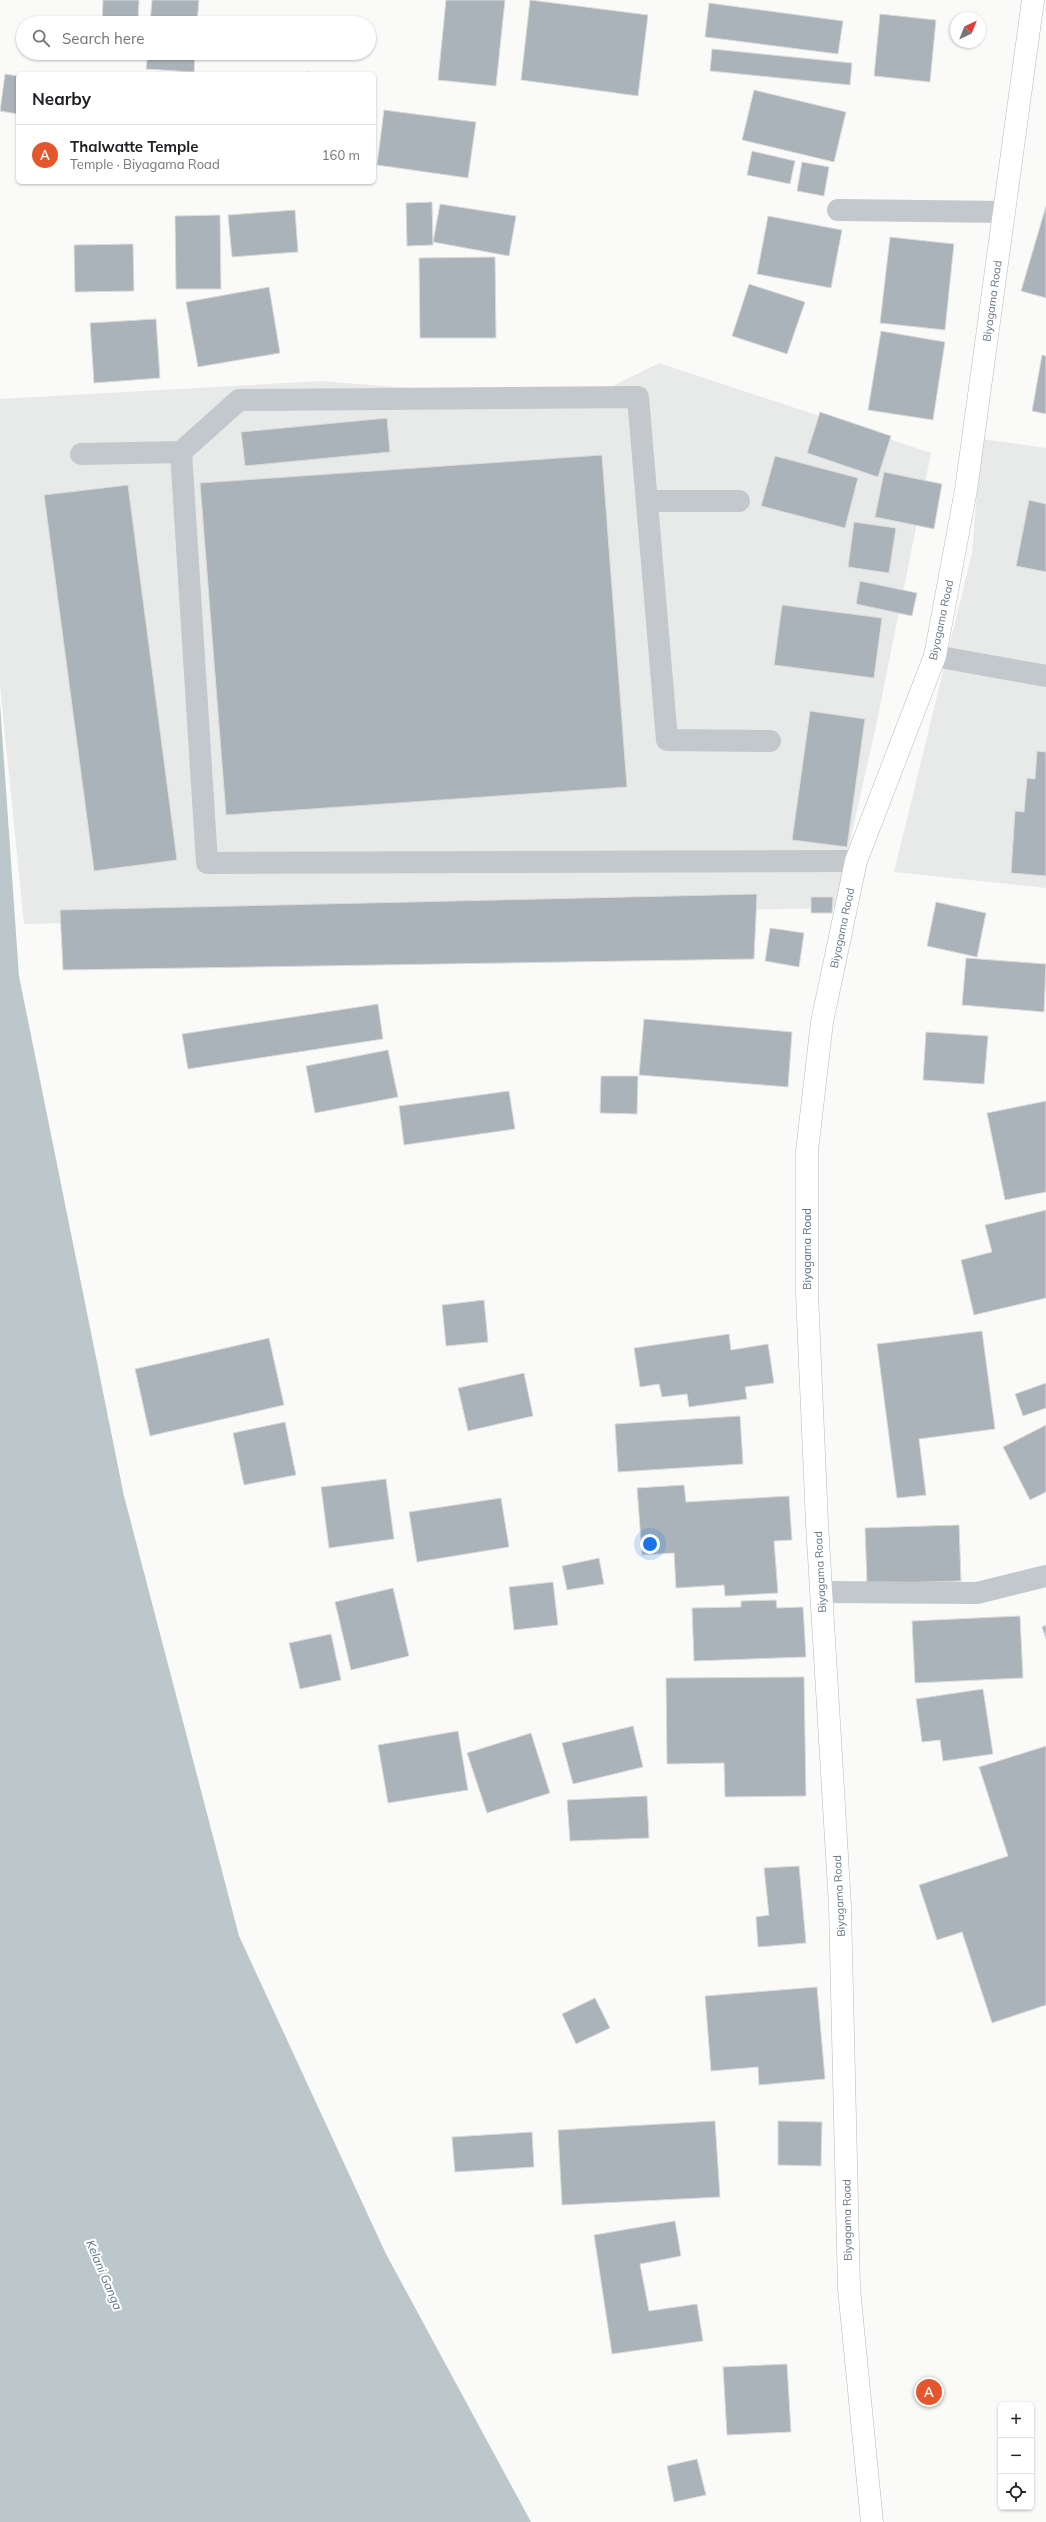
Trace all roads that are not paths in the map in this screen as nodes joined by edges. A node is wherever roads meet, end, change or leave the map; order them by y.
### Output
1 (1033, 0) edge
2 (838, 210) dead end
3 (1004, 212) junction
4 (181, 452) junction
5 (82, 454) dead end
6 (647, 501) junction
7 (739, 501) dead end
8 (935, 656) junction
9 (1046, 676) edge
10 (770, 741) dead end
11 (856, 860) junction
12 (1046, 1576) edge
13 (821, 1592) junction
14 (872, 2522) edge

1 - 3 main road, Biyagama Road
2 - 3 street
3 - 8 main road, Biyagama Road
4 - 5 street
4 - 6 street
4 - 11 street
6 - 7 street
6 - 10 street
8 - 9 street
8 - 11 main road, Biyagama Road
11 - 13 main road, Biyagama Road
12 - 13 street
13 - 14 main road, Biyagama Road

